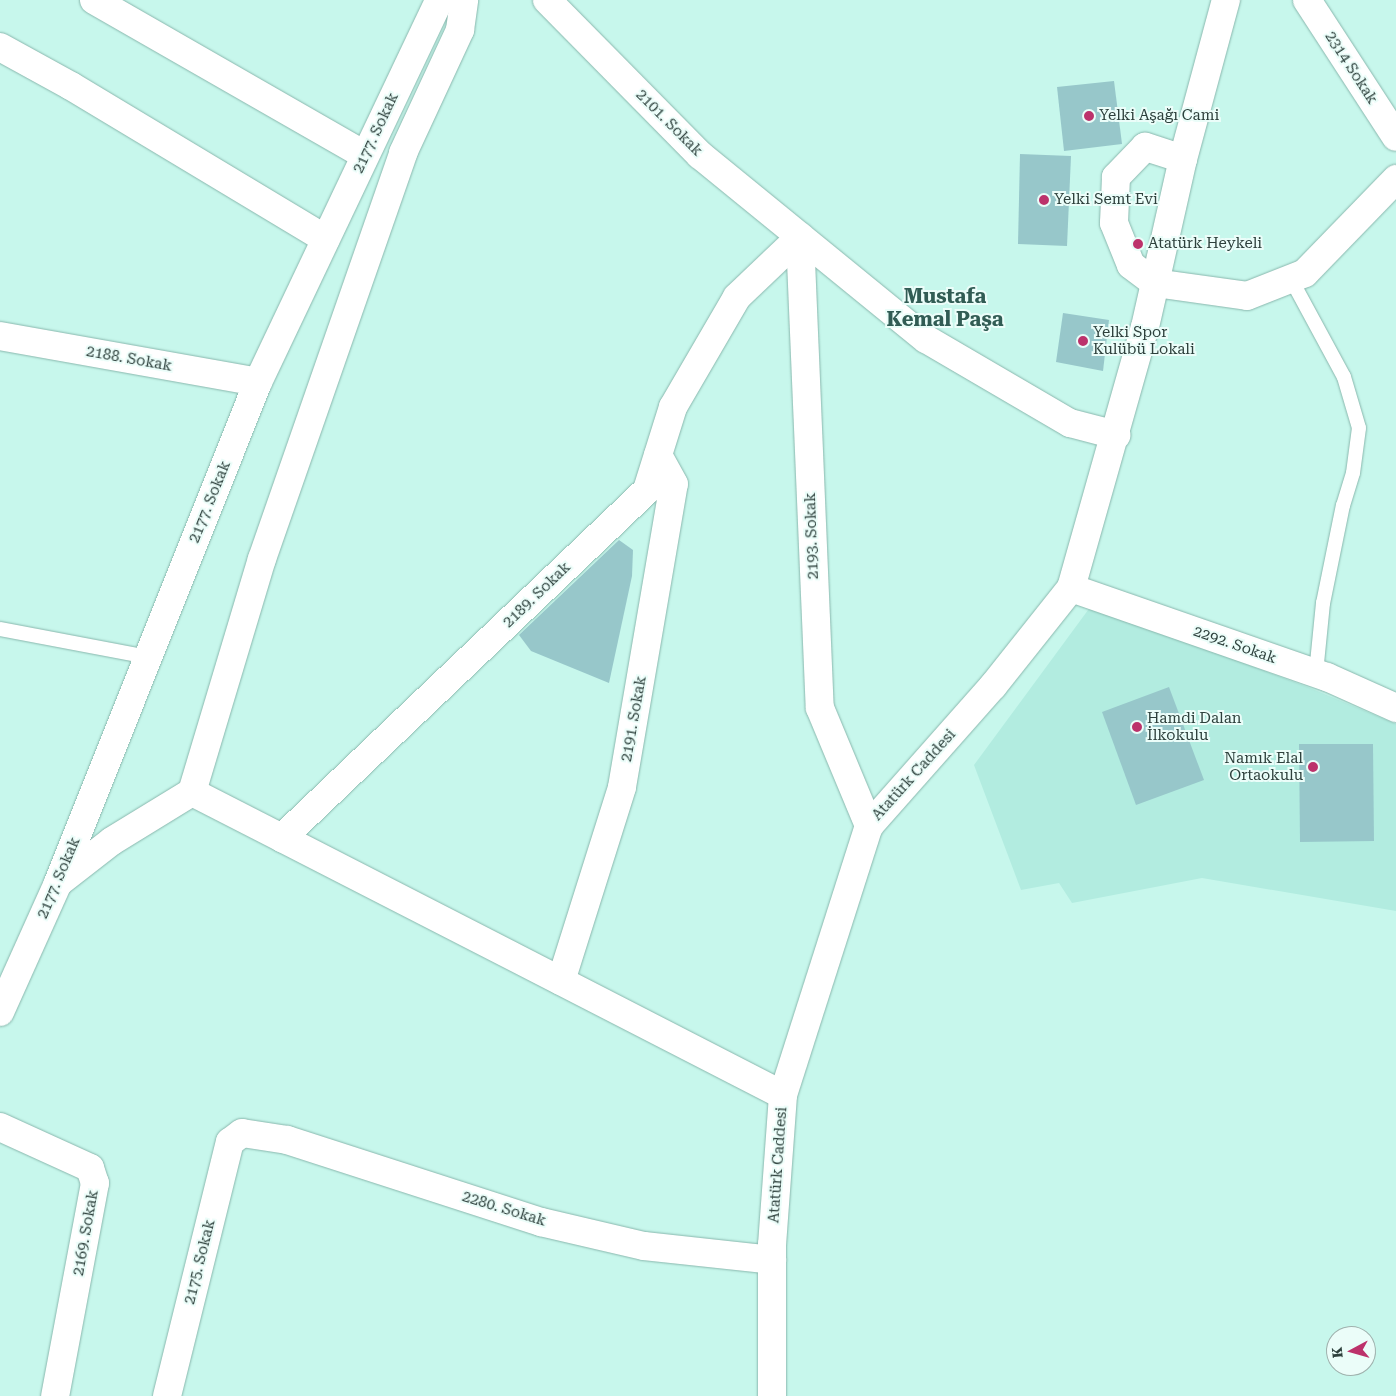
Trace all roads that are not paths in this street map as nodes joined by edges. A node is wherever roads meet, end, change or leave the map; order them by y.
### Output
1 (94, 0) edge
2 (439, 0) edge
3 (464, 0) edge
4 (547, 0) edge
5 (1226, 0) edge
6 (1307, 0) edge
7 (0, 47) edge
8 (1396, 136) edge
9 (365, 155) junction
10 (1183, 159) junction
11 (1396, 179) edge
12 (800, 237) junction
13 (326, 239) junction
14 (1291, 279) junction
15 (1155, 283) junction
16 (0, 336) edge
17 (258, 382) junction
18 (1116, 434) junction
19 (658, 455) junction
20 (1071, 588) junction
21 (0, 629) edge
22 (148, 657) junction
23 (1316, 673) junction
24 (1396, 708) edge
25 (192, 792) junction
26 (869, 826) junction
27 (282, 838) junction
28 (58, 883) junction
29 (560, 981) junction
30 (0, 1012) edge
31 (783, 1095) junction
32 (0, 1127) edge
33 (242, 1133) joint
34 (772, 1260) junction
35 (55, 1396) edge
36 (167, 1396) edge
37 (772, 1396) edge

1 - 9 street
2 - 9 street, 2177. Sokak
3 - 25 street
4 - 12 street, 2101. Sokak
5 - 10 street, Atatürk Caddesi
6 - 8 street, 2314 Sokak
7 - 13 street
9 - 13 street, 2177. Sokak
10 - 15 street, Atatürk Caddesi
10 - 15 street
11 - 14 street
12 - 18 street, 2101. Sokak
12 - 19 street, 2189. Sokak
12 - 26 street, 2193. Sokak
13 - 17 street, 2177. Sokak
14 - 15 street
14 - 23 lane
15 - 18 street, Atatürk Caddesi
16 - 17 street, 2188. Sokak
17 - 22 street, 2177. Sokak
18 - 20 street, Atatürk Caddesi
19 - 27 street, 2189. Sokak
19 - 29 street, 2191. Sokak
20 - 23 street, 2292. Sokak
20 - 26 street, Atatürk Caddesi
21 - 22 lane
22 - 28 street, 2177. Sokak
23 - 24 street, 2292. Sokak
25 - 27 street
25 - 28 street
26 - 31 street, Atatürk Caddesi
27 - 29 street
28 - 30 street, 2177. Sokak
29 - 31 street
31 - 34 street, Atatürk Caddesi
32 - 35 street, 2169. Sokak
33 - 34 street, 2280. Sokak
33 - 36 street, 2175. Sokak
34 - 37 street, Atatürk Caddesi

